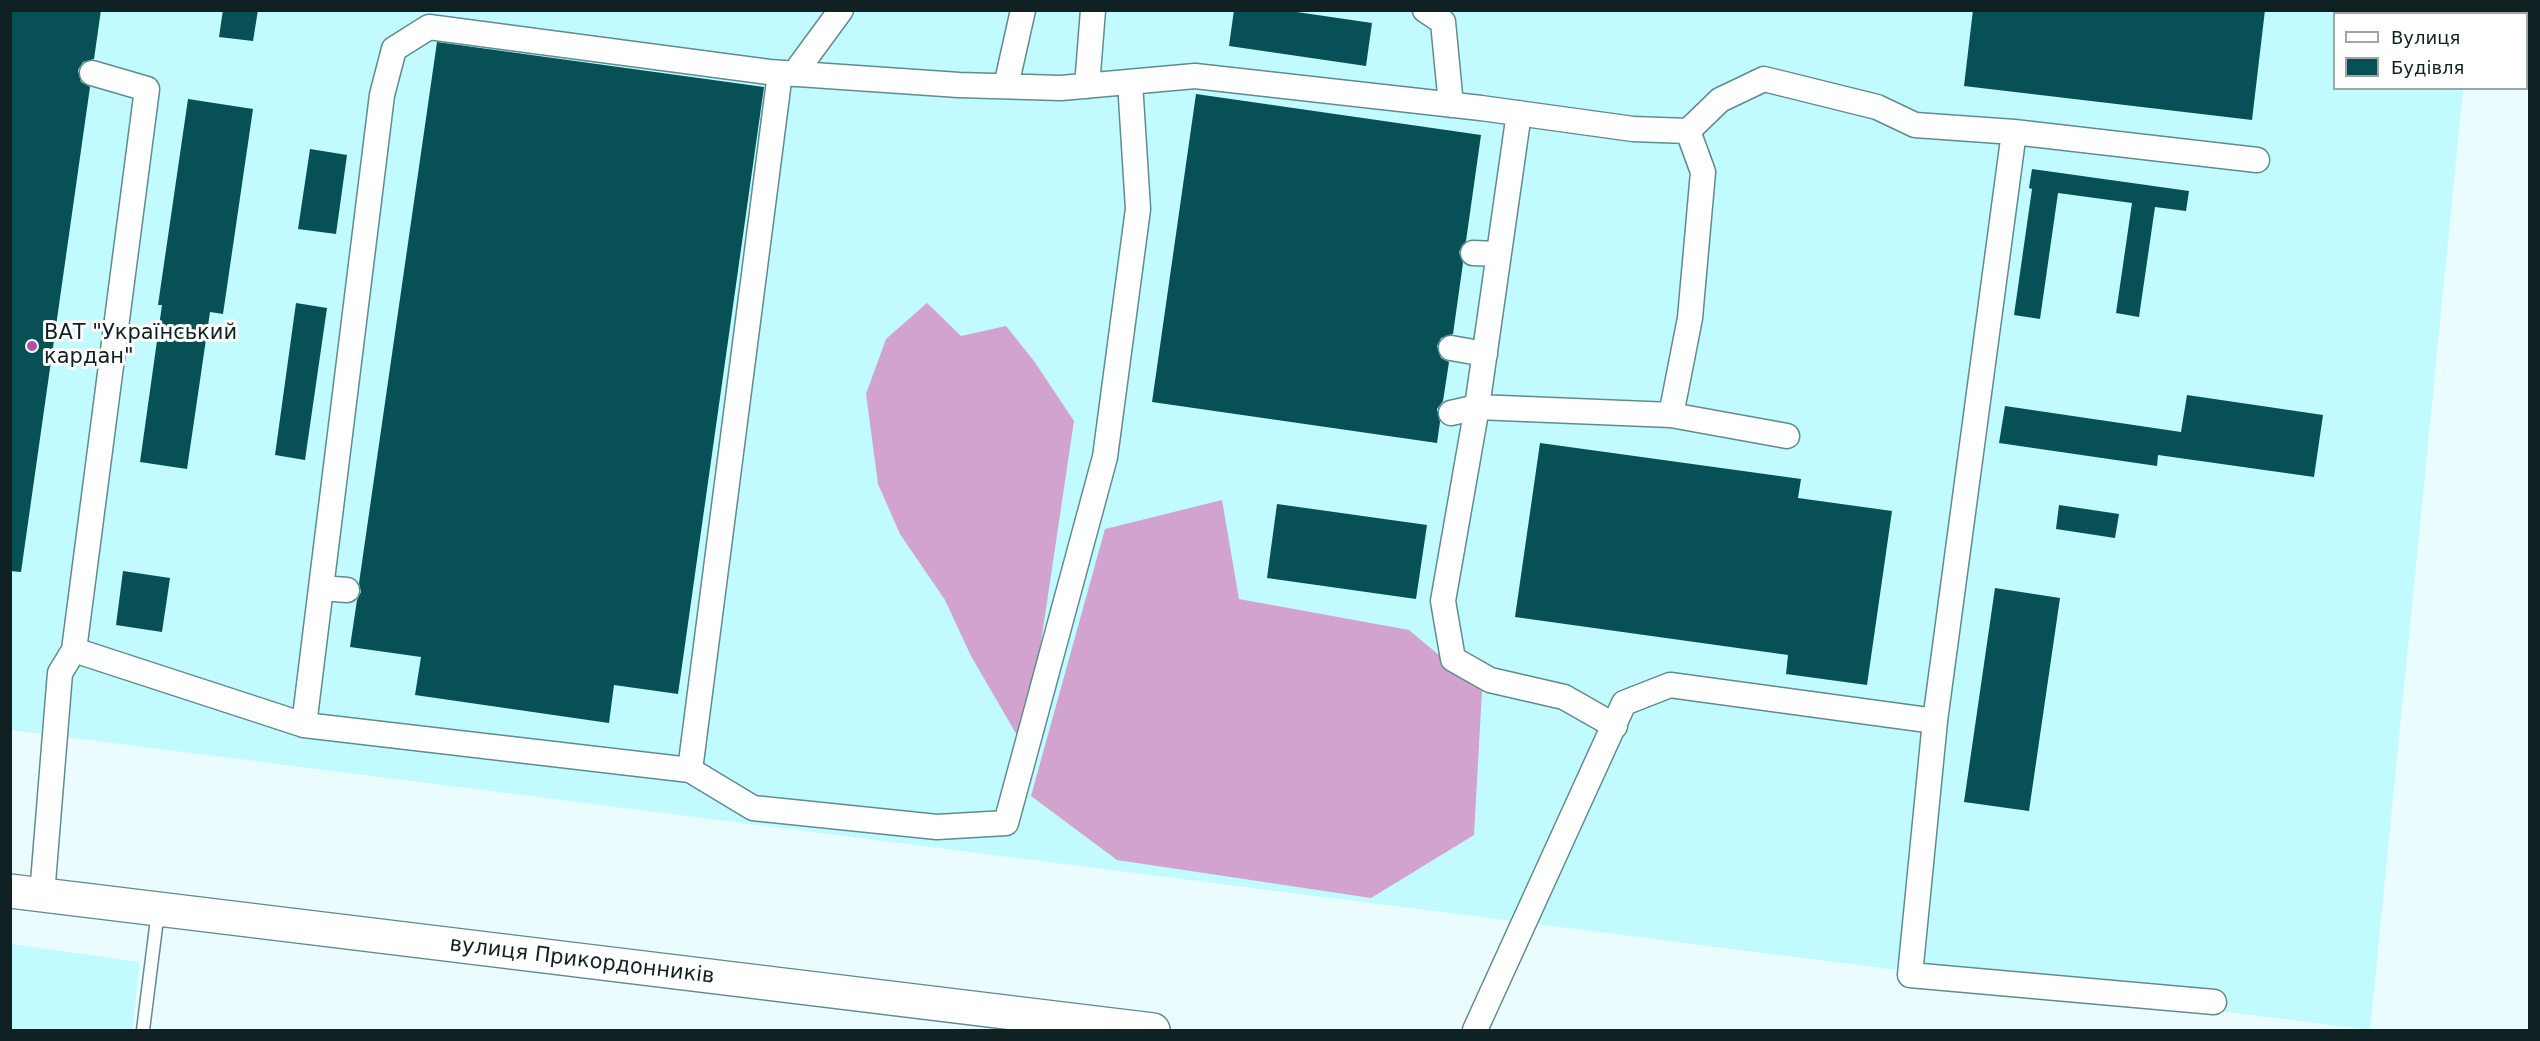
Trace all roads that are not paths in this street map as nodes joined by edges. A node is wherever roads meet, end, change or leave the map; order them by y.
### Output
1 (841, 10) edge
2 (1023, 10) edge
3 (1093, 10) edge
4 (1425, 10) edge
5 (92, 73) dead end
6 (787, 73) junction
7 (1130, 82) junction
8 (1006, 86) junction
9 (1087, 86) junction
10 (1450, 105) junction
11 (1519, 113) junction
12 (1688, 131) junction
13 (2014, 132) junction
14 (2257, 160) dead end
15 (1451, 348) dead end
16 (1485, 354) junction
17 (1477, 408) junction
18 (1452, 413) dead end
19 (1671, 415) junction
20 (1787, 436) dead end
21 (321, 588) junction
22 (347, 590) dead end
23 (74, 650) junction
24 (1935, 721) junction
25 (304, 725) junction
26 (1615, 726) junction
27 (690, 770) junction
28 (10, 891) edge
29 (42, 895) junction
30 (159, 910) junction
31 (2214, 1002) dead end
32 (143, 1030) edge
33 (1153, 1030) edge
34 (1475, 1030) edge

1 - 6 street
2 - 8 street
3 - 9 street
4 - 10 street
5 - 23 street
6 - 8 street
6 - 21 street
6 - 27 street
7 - 9 street
7 - 10 street
7 - 27 street
8 - 9 street
10 - 11 street
11 - 12 street
11 - 16 street
12 - 13 street
12 - 19 street
13 - 14 street
13 - 24 street
15 - 16 street
16 - 17 street
17 - 18 street
17 - 19 street
17 - 26 street
19 - 20 street
21 - 22 street
21 - 25 street
23 - 25 street
23 - 29 street
24 - 26 street
24 - 31 street
25 - 27 street
26 - 34 street
28 - 29 street, вулиця Прикордонників
29 - 30 street, вулиця Прикордонників
30 - 32 lane
30 - 33 street, вулиця Прикордонників

